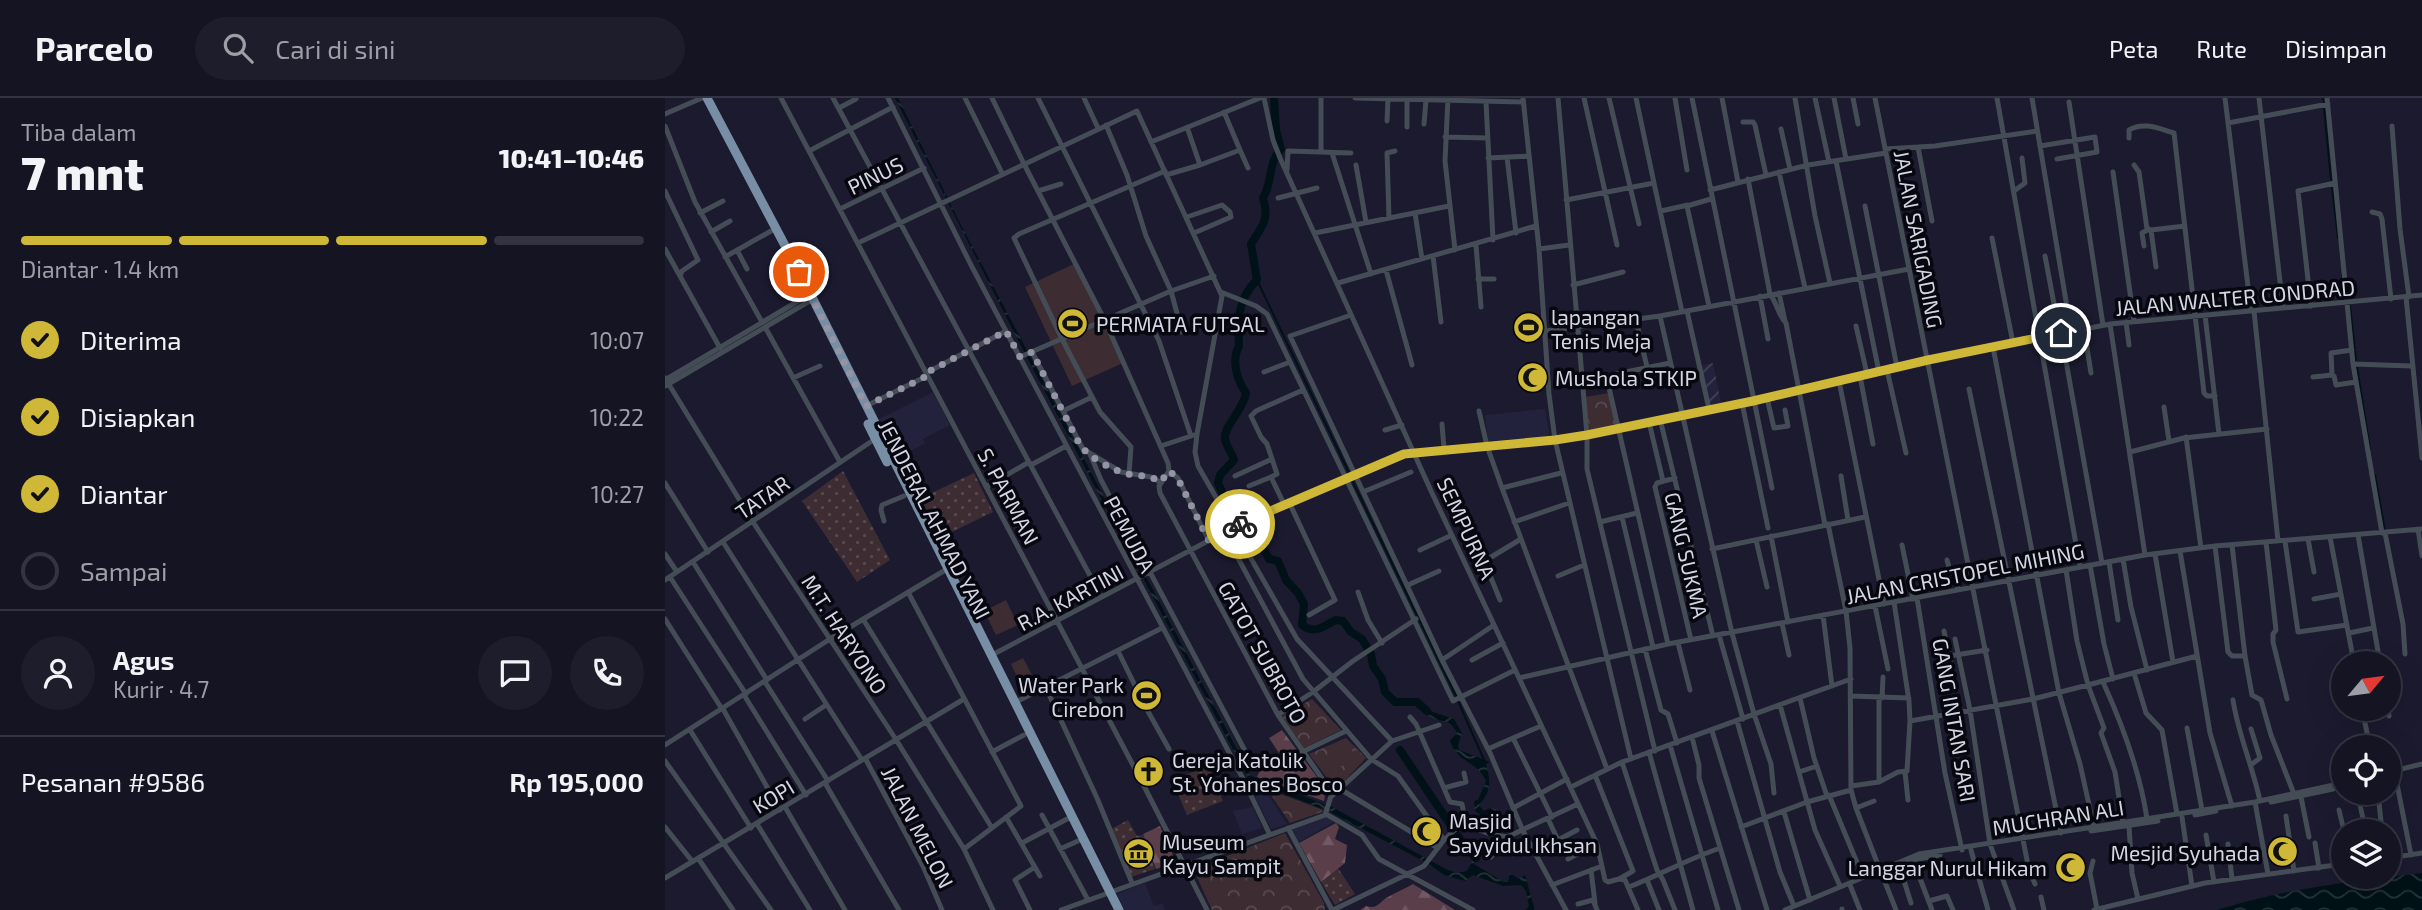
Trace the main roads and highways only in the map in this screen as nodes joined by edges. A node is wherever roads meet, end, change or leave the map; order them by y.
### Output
1 (701, 98) edge
2 (708, 98) edge
3 (727, 141) junction
4 (809, 298) junction
5 (944, 570) junction
6 (1100, 878) junction
7 (1107, 892) junction
8 (1113, 910) edge
9 (1119, 910) edge

1 - 3 highway, JENDERAL AHMAD YANI
2 - 3 highway, JENDERAL AHMAD YANI
3 - 4 highway, JENDERAL AHMAD YANI
4 - 5 highway, JENDERAL AHMAD YANI
4 - 5 highway, JENDERAL AHMAD YANI
5 - 6 highway, JENDERAL AHMAD YANI
5 - 6 highway, JENDERAL AHMAD YANI
6 - 7 highway
7 - 8 highway
7 - 9 highway

